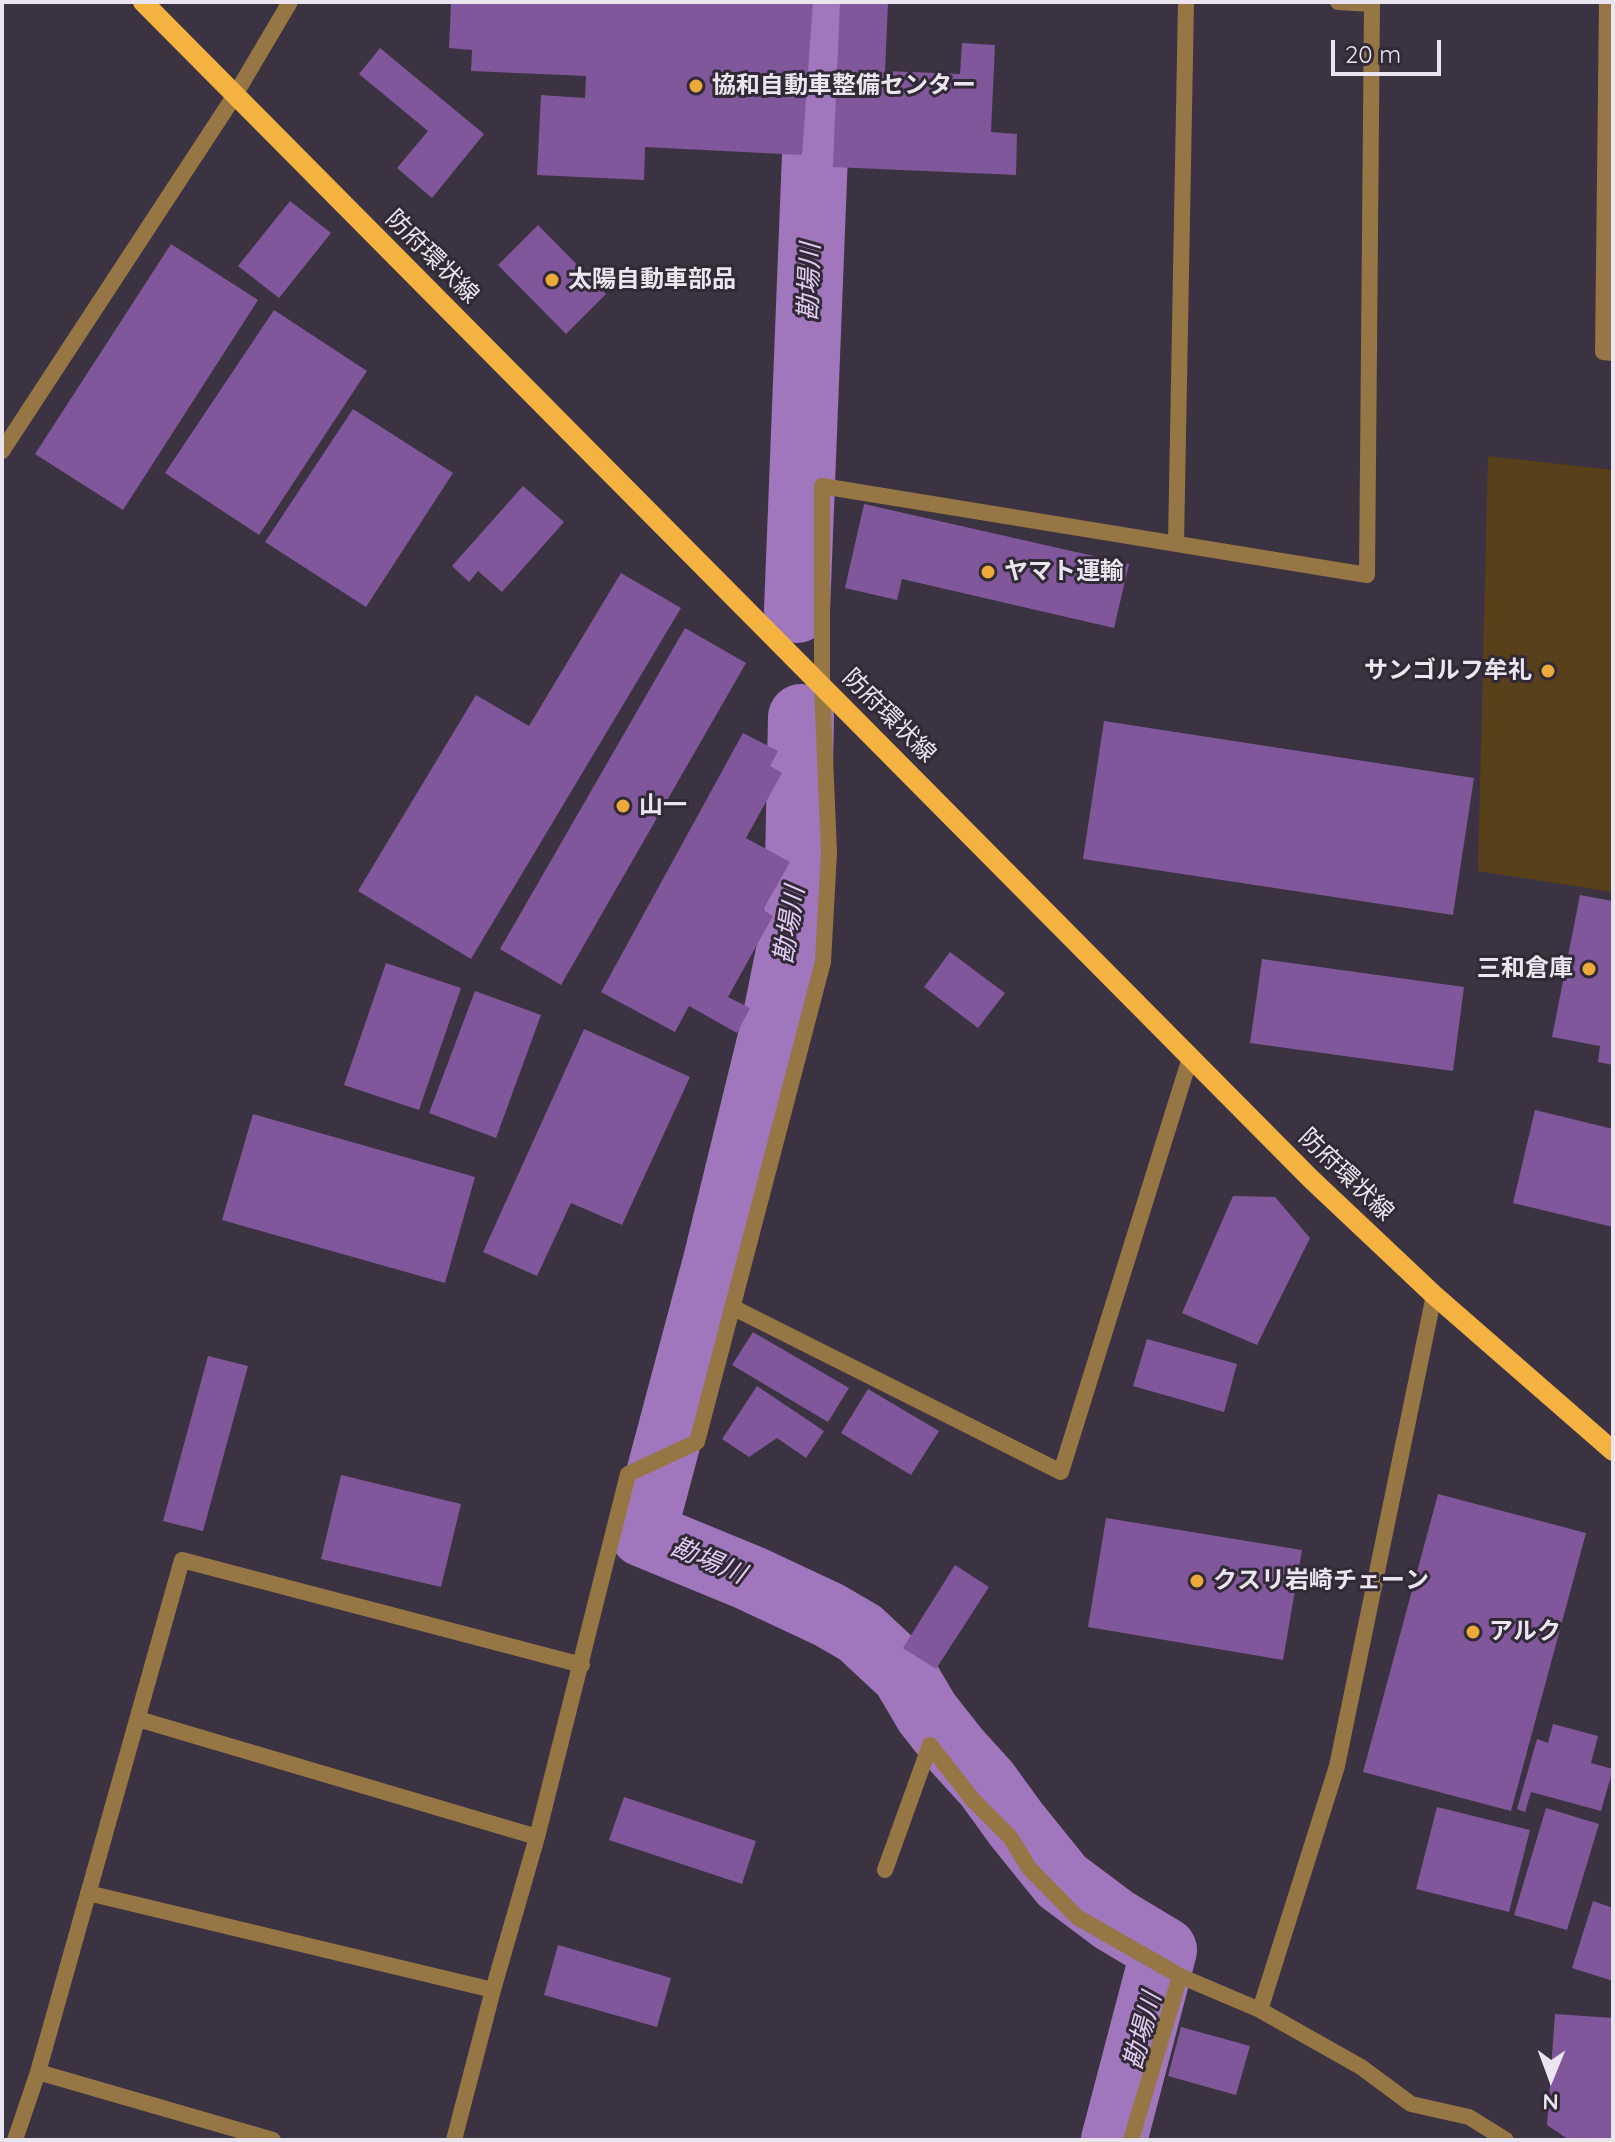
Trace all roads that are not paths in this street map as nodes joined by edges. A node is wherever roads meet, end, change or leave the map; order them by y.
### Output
1 (143, 2) edge
2 (290, 2) edge
3 (1186, 2) edge
4 (1338, 2) edge
5 (1607, 2) edge
6 (235, 95) junction
7 (1613, 353) edge
8 (2, 451) edge
9 (1176, 543) junction
10 (822, 685) junction
11 (1190, 1058) junction
12 (1434, 1295) junction
13 (732, 1307) junction
14 (1613, 1451) edge
15 (582, 1665) junction
16 (138, 1719) junction
17 (537, 1837) junction
18 (885, 1870) dead end
19 (88, 1893) junction
20 (1180, 1976) junction
21 (493, 1990) junction
22 (1260, 2010) junction
23 (38, 2072) junction
24 (15, 2140) edge
25 (273, 2140) edge
26 (454, 2140) edge
27 (1131, 2140) edge
28 (1506, 2140) edge

1 - 6 main road, 防府環状線
2 - 6 street
3 - 9 street
4 - 9 street
5 - 7 street
6 - 8 street
6 - 10 main road, 防府環状線
9 - 10 street
10 - 11 main road, 防府環状線
10 - 13 street
11 - 12 main road, 防府環状線
11 - 13 street
12 - 14 main road, 防府環状線
12 - 22 street
13 - 15 street
15 - 16 street
15 - 17 street
16 - 17 street
16 - 19 street
17 - 21 street
18 - 20 street
19 - 21 street
19 - 23 street
20 - 22 street
20 - 27 street
21 - 26 street
22 - 28 street
23 - 24 street
23 - 25 street

